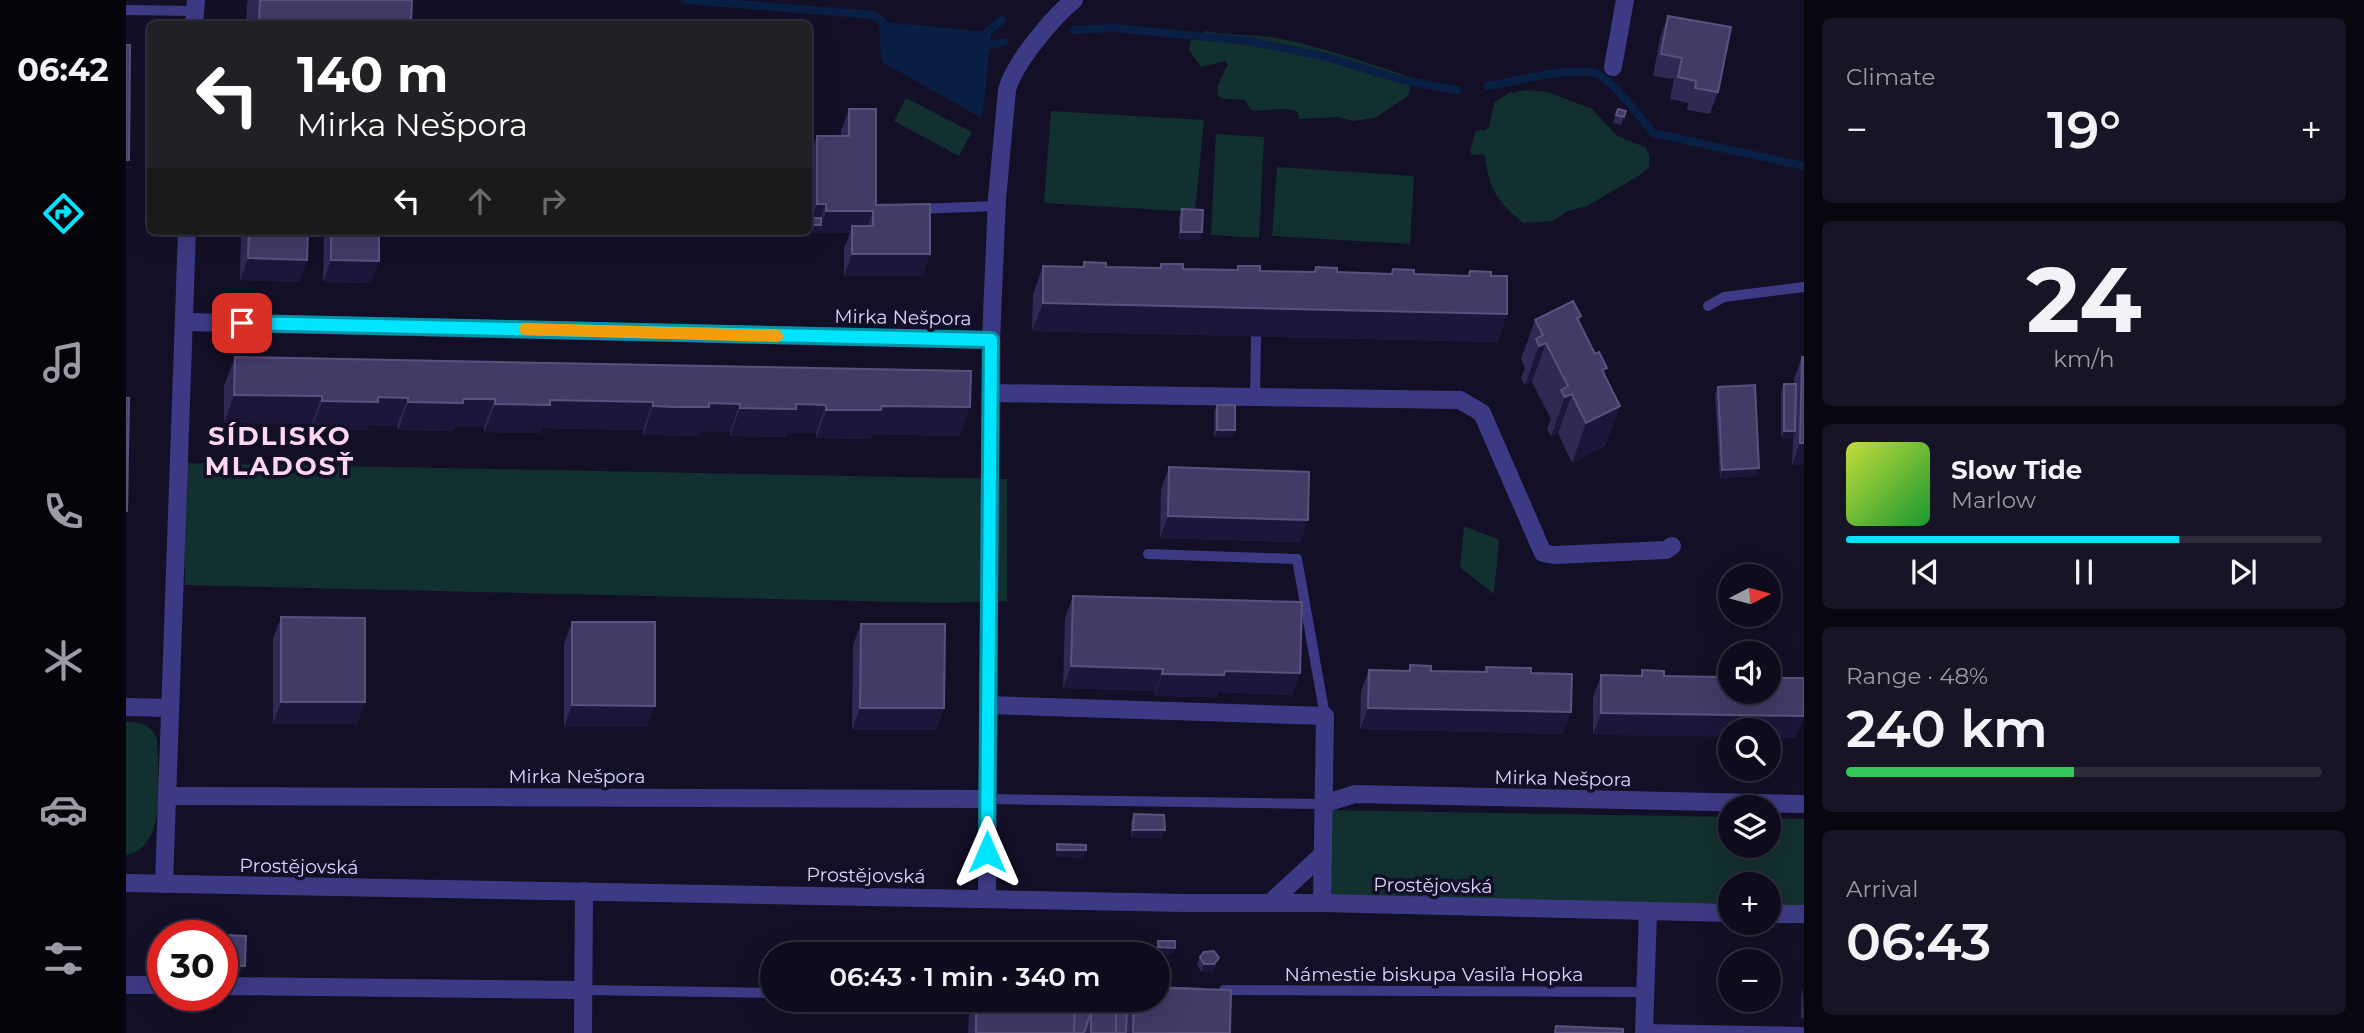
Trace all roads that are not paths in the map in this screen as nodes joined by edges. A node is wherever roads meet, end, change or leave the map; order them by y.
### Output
1 (1625, 0) edge
2 (1072, 2) edge
3 (126, 10) edge
4 (195, 12) edge
5 (1612, 60) dead end
6 (997, 206) junction
7 (910, 209) edge
8 (187, 235) edge
9 (1804, 287) edge
10 (1708, 306) dead end
11 (184, 322) junction
12 (1256, 337) dead end
13 (991, 340) junction
14 (991, 393) junction
15 (1255, 397) junction
16 (1672, 546) dead end
17 (1148, 554) dead end
18 (988, 705) junction
19 (126, 707) edge
20 (170, 708) junction
21 (1325, 716) junction
22 (167, 796) junction
23 (988, 799) junction
24 (1323, 804) junction
25 (1804, 804) edge
26 (1323, 855) junction
27 (126, 883) edge
28 (164, 884) junction
29 (584, 891) junction
30 (987, 898) junction
31 (1271, 902) junction
32 (1322, 903) junction
33 (1648, 911) junction
34 (1718, 913) edge
35 (1781, 914) edge
36 (1804, 914) edge
37 (126, 985) edge
38 (147, 985) edge
39 (238, 986) edge
40 (584, 990) junction
41 (1224, 990) edge
42 (1645, 992) junction
43 (760, 993) edge
44 (1644, 1031) edge
45 (1804, 1032) edge
46 (583, 1033) edge

1 - 5 street
2 - 6 street, Mirka Nešpora
3 - 4 lane
6 - 7 lane
6 - 13 street, Mirka Nešpora
8 - 11 street
9 - 10 lane
11 - 13 street, Mirka Nešpora
11 - 20 street
12 - 15 lane
13 - 14 street, Mirka Nešpora
14 - 15 street
14 - 18 street, Mirka Nešpora
15 - 16 street
17 - 21 lane
18 - 21 street
18 - 23 street, Mirka Nešpora
19 - 20 street
20 - 22 street
21 - 24 street
22 - 23 street, Mirka Nešpora
22 - 28 street
23 - 24 lane
23 - 30 street, Mirka Nešpora
24 - 25 street, Mirka Nešpora
24 - 26 street
26 - 31 street
26 - 32 street
27 - 28 street, Prostějovská
28 - 29 street, Prostějovská
29 - 30 street, Prostějovská
29 - 40 street
30 - 31 street, Prostějovská
31 - 32 street, Prostějovská
32 - 33 street, Prostějovská
33 - 34 street, Prostějovská
33 - 42 street
35 - 36 street
37 - 38 street
39 - 40 street
40 - 43 lane
40 - 46 street
41 - 42 lane, Námestie biskupa Vasiľa Hopka
42 - 44 street
44 - 45 lane

